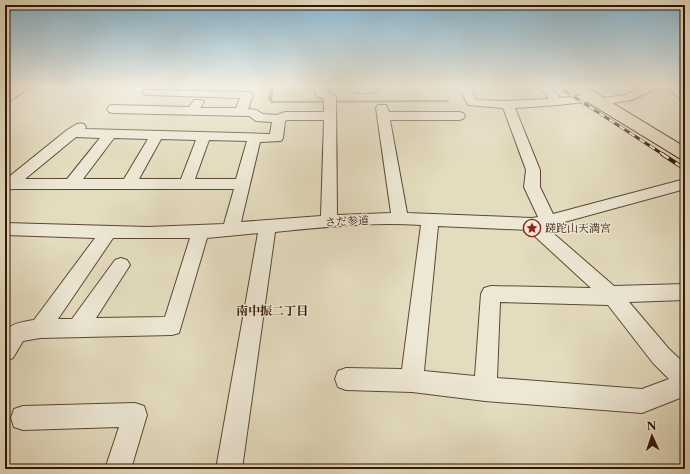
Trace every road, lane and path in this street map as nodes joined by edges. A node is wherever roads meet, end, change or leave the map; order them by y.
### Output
1 (118, 109) edge
2 (242, 109) edge
3 (316, 109) edge
4 (330, 109) edge
5 (509, 109) edge
6 (614, 109) edge
7 (192, 111) joint
8 (241, 112) junction
9 (459, 116) dead end
10 (279, 119) junction
11 (87, 122) dead end
12 (72, 133) junction
13 (110, 134) junction
14 (157, 135) junction
15 (204, 137) junction
16 (254, 138) junction
17 (685, 154) edge
18 (71, 184) junction
19 (129, 184) junction
20 (186, 184) junction
21 (243, 184) junction
22 (685, 184) edge
23 (7, 186) edge
24 (400, 218) junction
25 (430, 219) junction
26 (329, 222) junction
27 (540, 223) junction
28 (267, 227) junction
29 (5, 229) edge
30 (231, 229) junction
31 (108, 232) junction
32 (200, 232) junction
33 (121, 266) dead end
34 (685, 292) edge
35 (611, 295) junction
36 (78, 328) junction
37 (40, 329) junction
38 (5, 351) edge
39 (346, 379) dead end
40 (685, 380) edge
41 (412, 381) junction
42 (685, 385) edge
43 (485, 389) junction
44 (23, 418) dead end
45 (118, 469) edge
46 (229, 469) edge

1 - 7 street
2 - 8 street
3 - 10 street
4 - 26 street
5 - 27 street
6 - 17 main road
7 - 8 street
8 - 10 street
9 - 24 street
10 - 16 street
11 - 12 street
12 - 13 street
12 - 23 street
13 - 14 street
13 - 18 street
14 - 15 street
14 - 19 street
15 - 16 street
15 - 20 street
16 - 21 street
18 - 19 street
18 - 23 street
19 - 20 street
20 - 21 street
21 - 30 street
22 - 27 street, さだ参道
24 - 25 street, さだ参道
24 - 26 street, さだ参道
25 - 27 street, さだ参道
25 - 41 street
26 - 28 street, さだ参道
27 - 35 street
28 - 30 street, さだ参道
28 - 46 street
29 - 31 street, さだ参道
30 - 32 street, さだ参道
31 - 32 street, さだ参道
31 - 37 street
32 - 36 street
33 - 36 street
34 - 35 street
35 - 40 street
35 - 43 street
36 - 37 street
37 - 38 street
39 - 41 street
41 - 43 street
42 - 43 street
44 - 45 street

